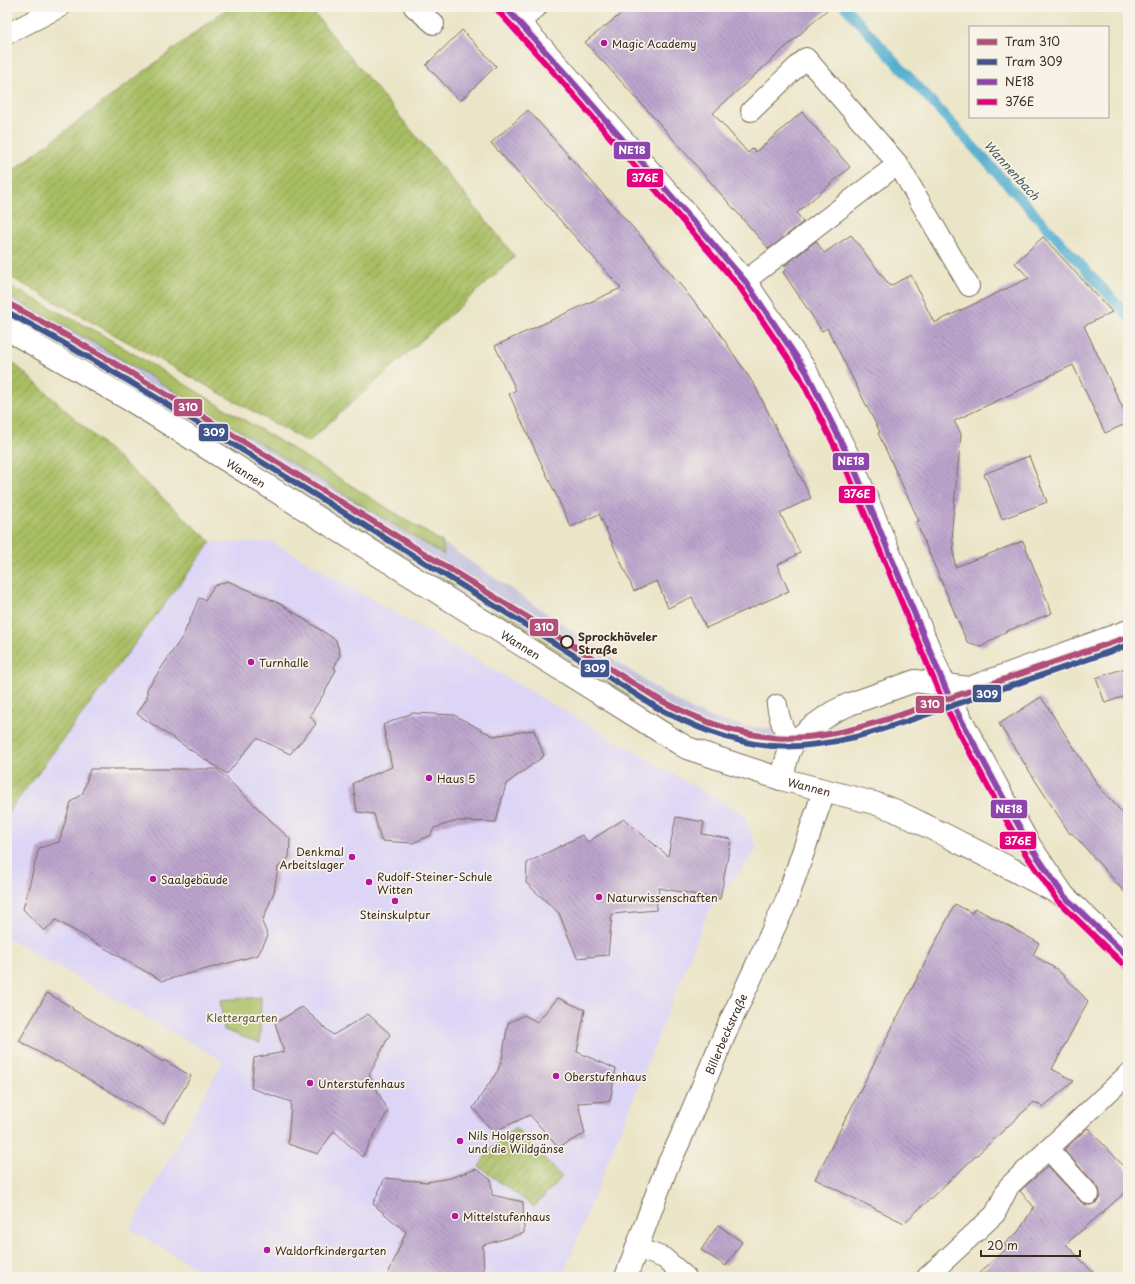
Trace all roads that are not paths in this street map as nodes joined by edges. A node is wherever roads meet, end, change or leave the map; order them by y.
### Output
1 (60, 7) edge
2 (414, 7) edge
3 (505, 7) edge
4 (537, 7) edge
5 (519, 23) junction
6 (434, 24) dead end
7 (7, 34) edge
8 (751, 111) dead end
9 (898, 164) junction
10 (745, 281) junction
11 (969, 286) dead end
12 (7, 329) edge
13 (1128, 631) edge
14 (945, 686) junction
15 (777, 705) dead end
16 (794, 742) junction
17 (781, 779) junction
18 (824, 790) junction
19 (1064, 896) junction
20 (1128, 957) edge
21 (1128, 1074) edge
22 (1048, 1149) junction
23 (1089, 1194) dead end
24 (637, 1248) junction
25 (626, 1277) edge
26 (686, 1277) edge
27 (927, 1277) edge

1 - 7 lane
2 - 6 lane
3 - 5 street
4 - 5 lane
5 - 10 street
8 - 9 lane
9 - 10 lane
9 - 11 lane
10 - 14 street
12 - 17 street, Wannen
13 - 14 street
14 - 16 street
14 - 19 street
15 - 16 lane
16 - 17 street
17 - 18 street, Wannen
18 - 19 street, Wannen
18 - 24 street, Billerbeckstraße
19 - 20 street
21 - 22 lane
22 - 23 lane
22 - 27 lane
24 - 25 street, Billerbeckstraße
24 - 26 lane

